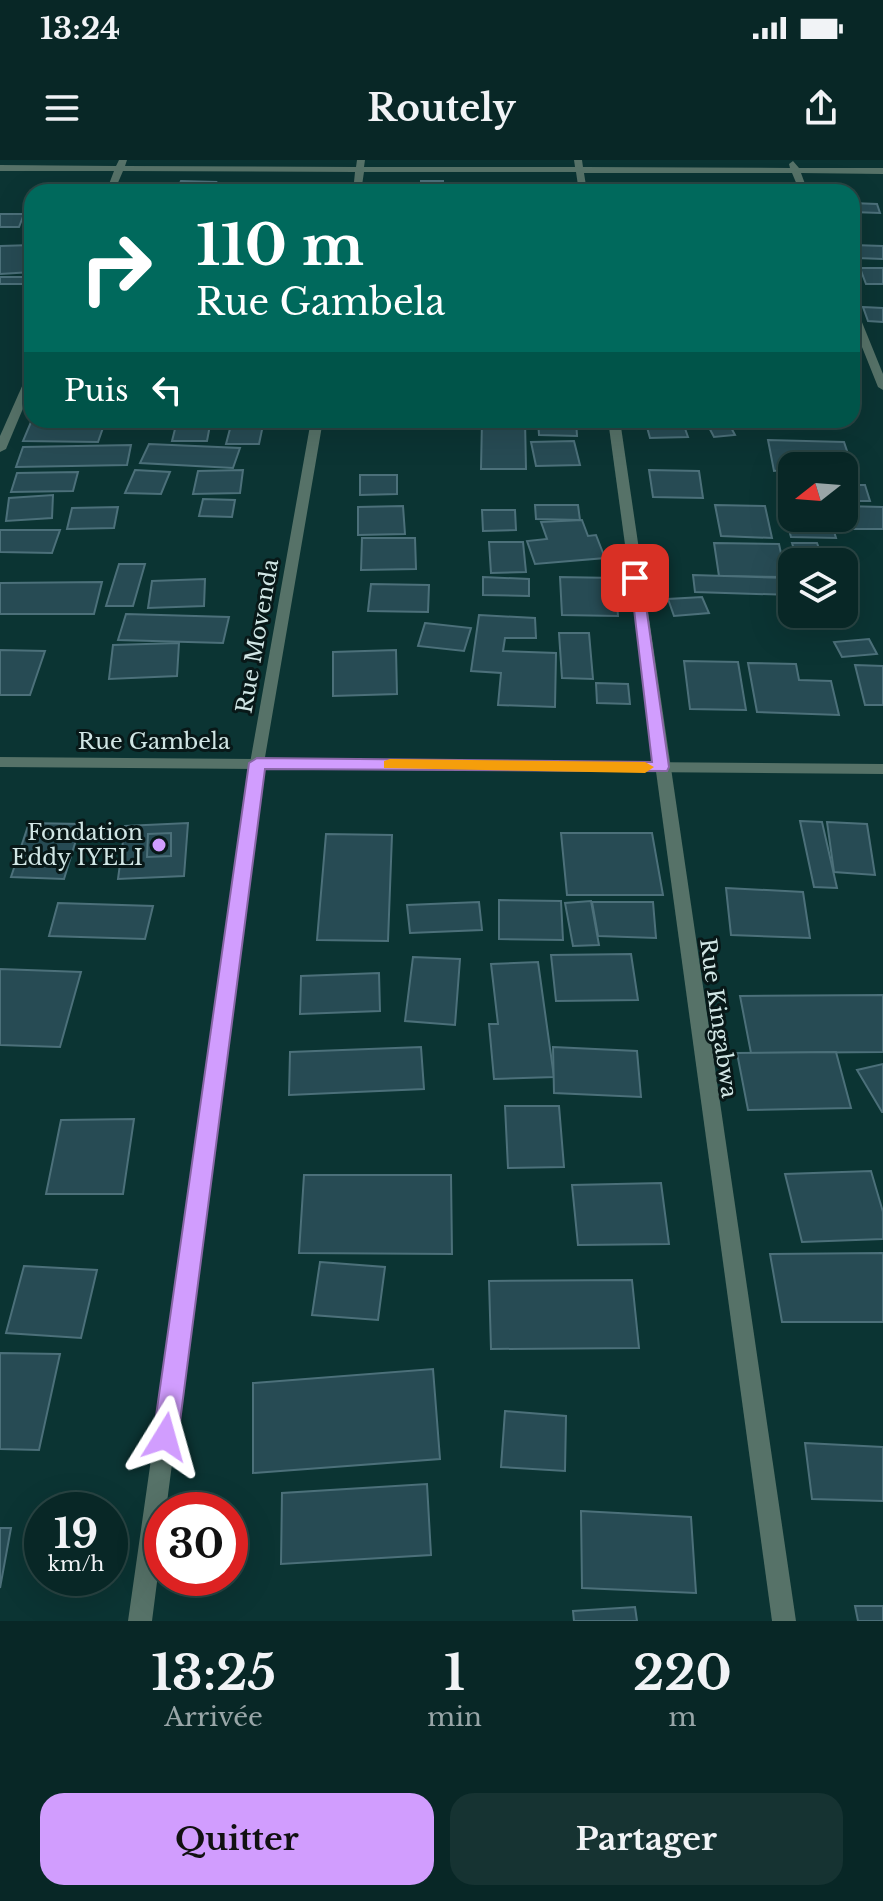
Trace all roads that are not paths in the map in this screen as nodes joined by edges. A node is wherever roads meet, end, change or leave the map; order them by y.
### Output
1 (792, 160) edge
2 (122, 164) edge
3 (361, 164) edge
4 (579, 164) edge
5 (0, 168) edge
6 (796, 171) junction
7 (883, 171) edge
8 (113, 184) edge
9 (358, 184) edge
10 (582, 184) edge
11 (801, 184) edge
12 (860, 330) edge
13 (883, 387) edge
14 (24, 394) edge
15 (316, 428) edge
16 (615, 428) edge
17 (0, 449) edge
18 (0, 762) edge
19 (257, 763) junction
20 (661, 767) junction
21 (883, 769) edge
22 (140, 1621) edge
23 (784, 1621) edge

1 - 6 street
2 - 3 street
2 - 5 street
2 - 8 street
3 - 4 street
3 - 9 street
4 - 6 street
4 - 10 street
6 - 7 street
6 - 11 street
12 - 13 street
14 - 17 street
15 - 19 street, Rue Movenda
16 - 20 street, Rue Kingabwa
18 - 19 street, Rue Gambela
19 - 20 street, Rue Gambela
19 - 22 street, Rue Movenda
20 - 21 street, Rue Gambela
20 - 23 street, Rue Kingabwa

